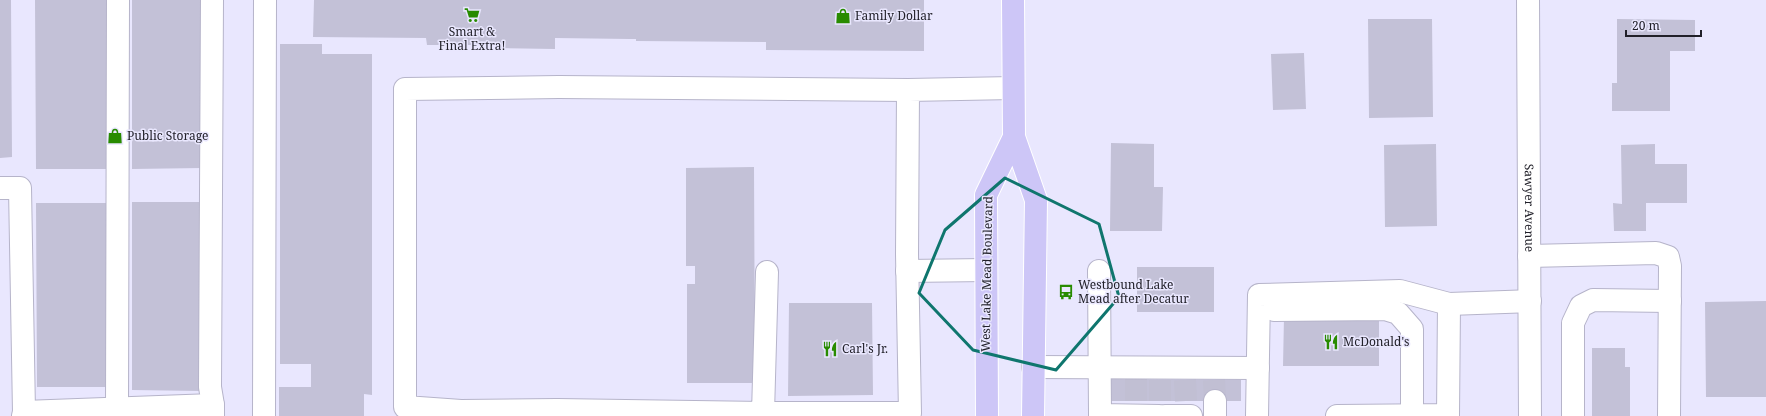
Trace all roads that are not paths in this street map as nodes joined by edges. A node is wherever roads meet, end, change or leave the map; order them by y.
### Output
1 (118, 0) edge
2 (212, 0) edge
3 (265, 0) edge
4 (1013, 0) edge
5 (1528, 0) edge
6 (1013, 88) junction
7 (908, 90) junction
8 (1014, 137) junction
9 (0, 188) edge
10 (1529, 256) junction
11 (986, 270) junction
12 (907, 271) junction
13 (1099, 271) dead end
14 (767, 272) dead end
15 (1530, 301) junction
16 (1670, 301) junction
17 (1449, 304) junction
18 (1259, 310) junction
19 (1034, 367) junction
20 (1100, 367) junction
21 (1258, 368) junction
22 (117, 408) junction
23 (1136, 408) edge
24 (213, 410) edge
25 (1187, 411) edge
26 (1161, 412) edge
27 (23, 414) edge
28 (461, 414) edge
29 (763, 414) edge
30 (264, 416) edge
31 (986, 416) edge
32 (1033, 416) edge
33 (1257, 416) edge
34 (1337, 416) edge
35 (1412, 416) edge
36 (1530, 416) edge
37 (1573, 416) edge
38 (1669, 416) edge

1 - 22 street
2 - 24 street
3 - 30 street
4 - 6 main road, West Lake Mead Boulevard
5 - 10 street, Sawyer Avenue
6 - 7 street
6 - 8 main road, West Lake Mead Boulevard
7 - 12 street
7 - 28 street
8 - 11 main road, West Lake Mead Boulevard
8 - 19 main road, West Lake Mead Boulevard
9 - 27 street
10 - 15 street, Sawyer Avenue
10 - 16 street
11 - 12 street
11 - 31 main road, West Lake Mead Boulevard
12 - 29 street
13 - 20 street
14 - 29 street
15 - 17 street
15 - 36 street, Sawyer Avenue
16 - 37 street
16 - 38 street
17 - 18 street
17 - 35 street
18 - 21 street
18 - 35 street
19 - 20 street
19 - 32 main road, West Lake Mead Boulevard
20 - 21 street
20 - 23 street
21 - 33 street
22 - 24 street
22 - 27 street
23 - 26 street
25 - 26 street
28 - 29 street
34 - 35 street

